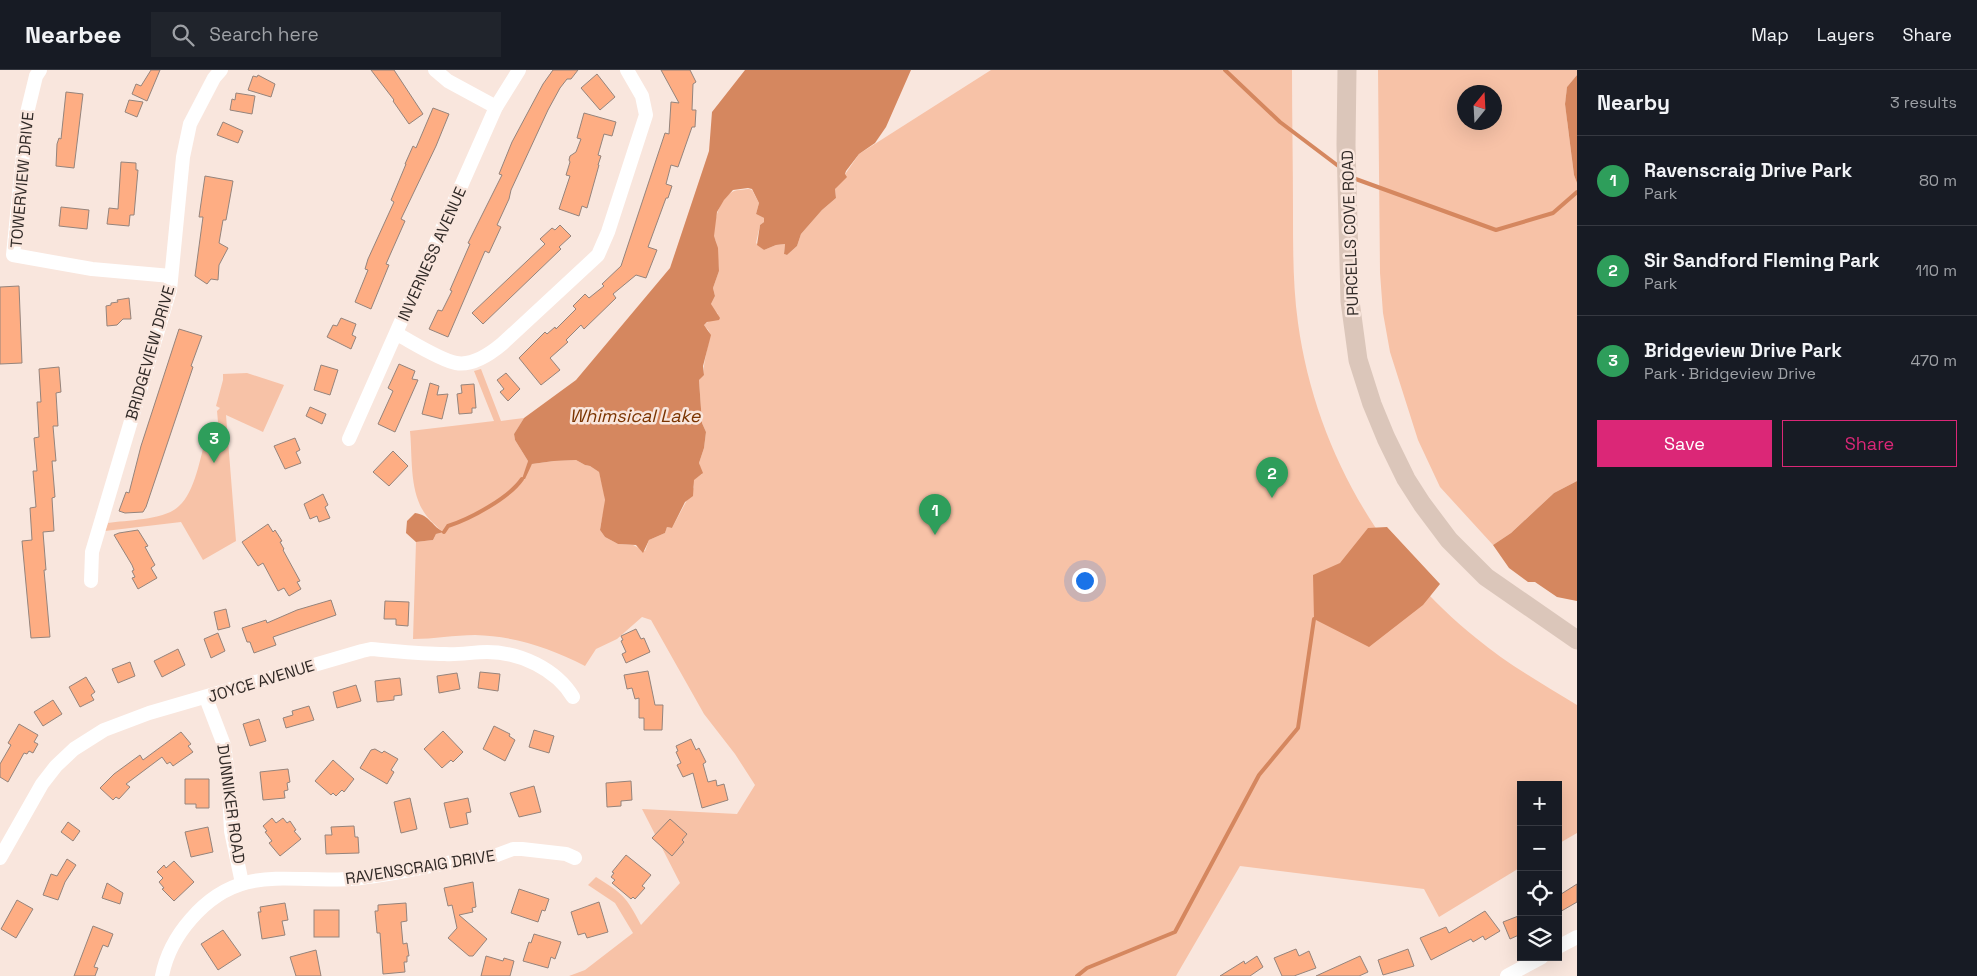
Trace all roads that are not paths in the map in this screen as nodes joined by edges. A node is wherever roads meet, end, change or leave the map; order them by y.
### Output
1 (40, 70) edge
2 (221, 70) edge
3 (435, 70) edge
4 (519, 70) edge
5 (627, 70) edge
6 (1347, 70) edge
7 (496, 107) junction
8 (171, 276) junction
9 (397, 334) junction
10 (349, 439) dead end
11 (91, 581) dead end
12 (1577, 640) edge
13 (573, 697) dead end
14 (206, 698) junction
15 (0, 858) edge
16 (575, 858) dead end
17 (242, 883) junction
18 (1577, 937) edge
19 (1562, 945) edge
20 (1535, 961) edge
21 (162, 976) edge
22 (1507, 976) edge

1 - 8 street, TOWERVIEW DRIVE
2 - 8 street, BRIDGEVIEW DRIVE
3 - 7 street
4 - 7 street, INVERNESS AVENUE
5 - 9 street
6 - 12 main road, PURCELLS COVE ROAD
7 - 9 street, INVERNESS AVENUE
8 - 11 street, BRIDGEVIEW DRIVE
9 - 10 street, INVERNESS AVENUE
13 - 14 street, JOYCE AVENUE
14 - 15 street, JOYCE AVENUE
14 - 17 street, DUNNIKER ROAD
16 - 17 street, RAVENSCRAIG DRIVE
17 - 21 street, RAVENSCRAIG DRIVE
18 - 19 street
20 - 22 street

